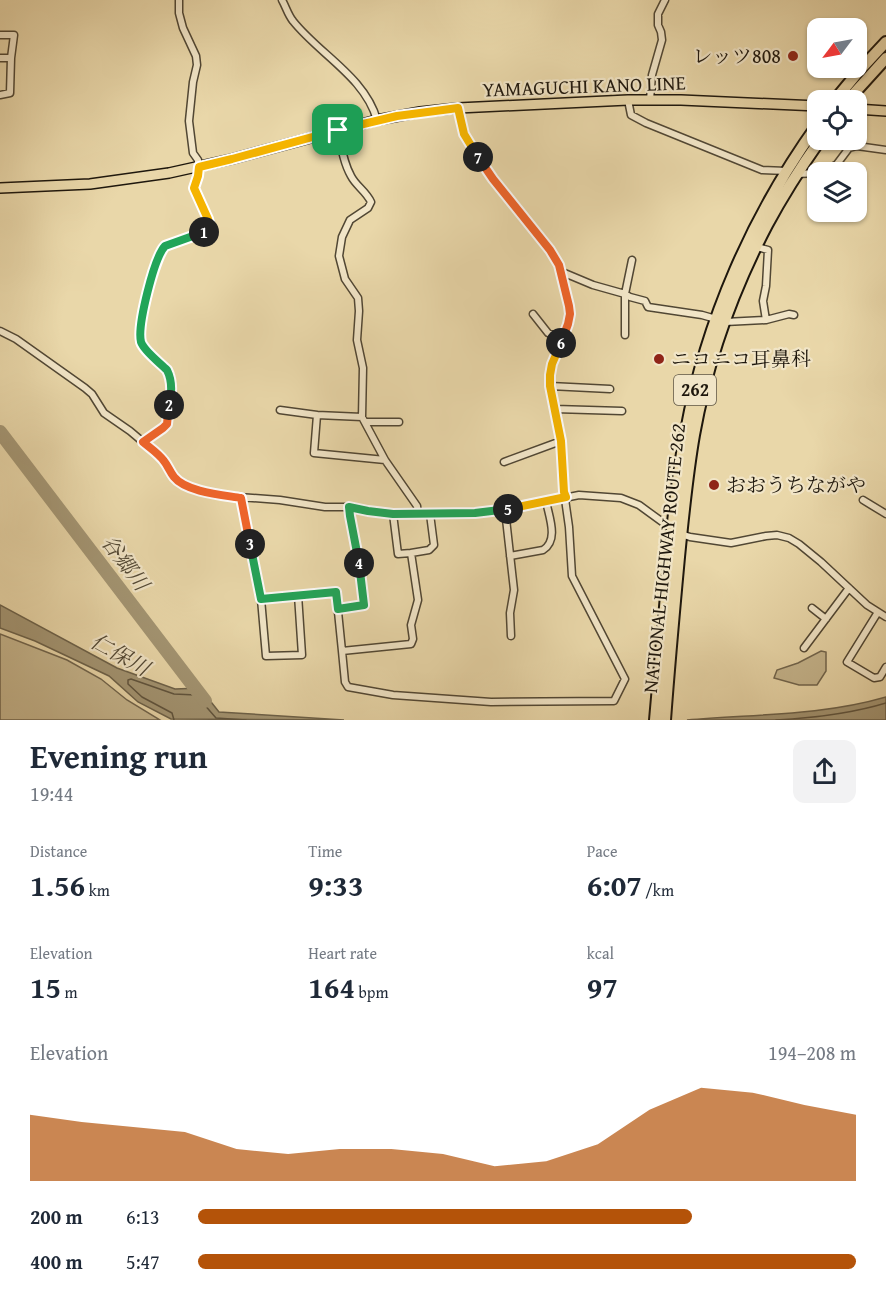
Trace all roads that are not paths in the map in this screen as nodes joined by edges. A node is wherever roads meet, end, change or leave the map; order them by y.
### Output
1 (179, 0) edge
2 (282, 0) edge
3 (665, 0) edge
4 (0, 35) edge
5 (886, 42) edge
6 (0, 58) edge
7 (12, 58) junction
8 (886, 58) edge
9 (843, 90) edge
10 (857, 90) edge
11 (0, 95) edge
12 (628, 100) junction
13 (650, 100) junction
14 (807, 105) edge
15 (458, 108) junction
16 (867, 110) edge
17 (886, 111) edge
18 (376, 120) junction
19 (338, 130) junction
20 (807, 144) edge
21 (811, 150) edge
22 (886, 150) edge
23 (838, 162) edge
24 (199, 167) junction
25 (791, 173) junction
26 (807, 173) edge
27 (0, 188) edge
28 (757, 247) junction
29 (632, 260) dead end
30 (562, 272) junction
31 (626, 294) junction
32 (533, 314) dead end
33 (794, 315) dead end
34 (766, 320) junction
35 (720, 321) junction
36 (0, 331) edge
37 (625, 334) dead end
38 (563, 338) junction
39 (550, 386) junction
40 (610, 389) dead end
41 (555, 409) junction
42 (279, 410) dead end
43 (622, 411) dead end
44 (317, 415) junction
45 (363, 420) junction
46 (399, 422) dead end
47 (561, 441) junction
48 (143, 442) junction
49 (385, 460) junction
50 (504, 462) dead end
51 (566, 497) junction
52 (241, 498) junction
53 (863, 500) dead end
54 (546, 501) junction
55 (349, 507) junction
56 (505, 510) junction
57 (393, 514) junction
58 (418, 514) junction
59 (430, 514) junction
60 (886, 514) edge
61 (677, 531) junction
62 (411, 553) junction
63 (510, 556) junction
64 (849, 588) junction
65 (298, 595) junction
66 (261, 599) junction
67 (812, 608) dead end
68 (338, 609) junction
69 (878, 612) junction
70 (886, 616) edge
71 (826, 618) junction
72 (511, 636) dead end
73 (804, 648) dead end
74 (342, 651) junction
75 (886, 667) edge
76 (663, 682) junction
77 (655, 720) edge
78 (664, 720) edge

1 - 24 street
2 - 18 street
3 - 13 street
4 - 7 street
5 - 9 highway
6 - 7 street
7 - 11 street
8 - 10 highway
12 - 13 main road, YAMAGUCHI KANO LINE
12 - 15 main road, YAMAGUCHI KANO LINE
12 - 25 street
13 - 14 main road, YAMAGUCHI KANO LINE
15 - 18 main road, YAMAGUCHI KANO LINE
15 - 30 street
16 - 17 main road
18 - 19 main road, YAMAGUCHI KANO LINE
19 - 24 main road, YAMAGUCHI KANO LINE
19 - 45 street
20 - 25 highway, NATIONAL HIGHWAY ROUTE 262 / 262
21 - 25 highway, NATIONAL HIGHWAY ROUTE 262 / 262
22 - 23 street
24 - 27 main road, YAMAGUCHI KANO LINE
24 - 48 street
25 - 26 street
25 - 28 highway, NATIONAL HIGHWAY ROUTE 262 / 262
25 - 35 highway, NATIONAL HIGHWAY ROUTE 262 / 262
28 - 34 street
28 - 35 highway, NATIONAL HIGHWAY ROUTE 262 / 262
29 - 31 street
30 - 31 street
30 - 38 street
31 - 35 street
31 - 37 street
32 - 38 street
33 - 34 street
34 - 35 street
35 - 61 highway, NATIONAL HIGHWAY ROUTE 262 / 262
36 - 48 street
38 - 39 street
39 - 40 street
39 - 41 street
41 - 43 street
41 - 47 street
42 - 44 street
44 - 45 street
44 - 49 street
45 - 46 street
45 - 49 street
47 - 50 street
47 - 51 street
48 - 52 street
49 - 58 street
51 - 54 street
51 - 61 street
51 - 74 street
52 - 55 street
52 - 66 street
53 - 60 street
54 - 56 street
54 - 63 street
55 - 57 street
55 - 68 street
56 - 59 street
56 - 63 street
57 - 58 street
57 - 62 street
58 - 59 street
59 - 62 street
61 - 64 street
61 - 76 highway, NATIONAL HIGHWAY ROUTE 262 / 262
62 - 74 street
63 - 72 street
64 - 69 street
64 - 71 street
65 - 66 street
65 - 66 street
65 - 68 street
67 - 71 street
68 - 74 street
69 - 70 street
69 - 75 street
71 - 73 street
76 - 77 highway, NATIONAL HIGHWAY ROUTE 262 / 262
76 - 78 highway, NATIONAL HIGHWAY ROUTE 262 / 262

